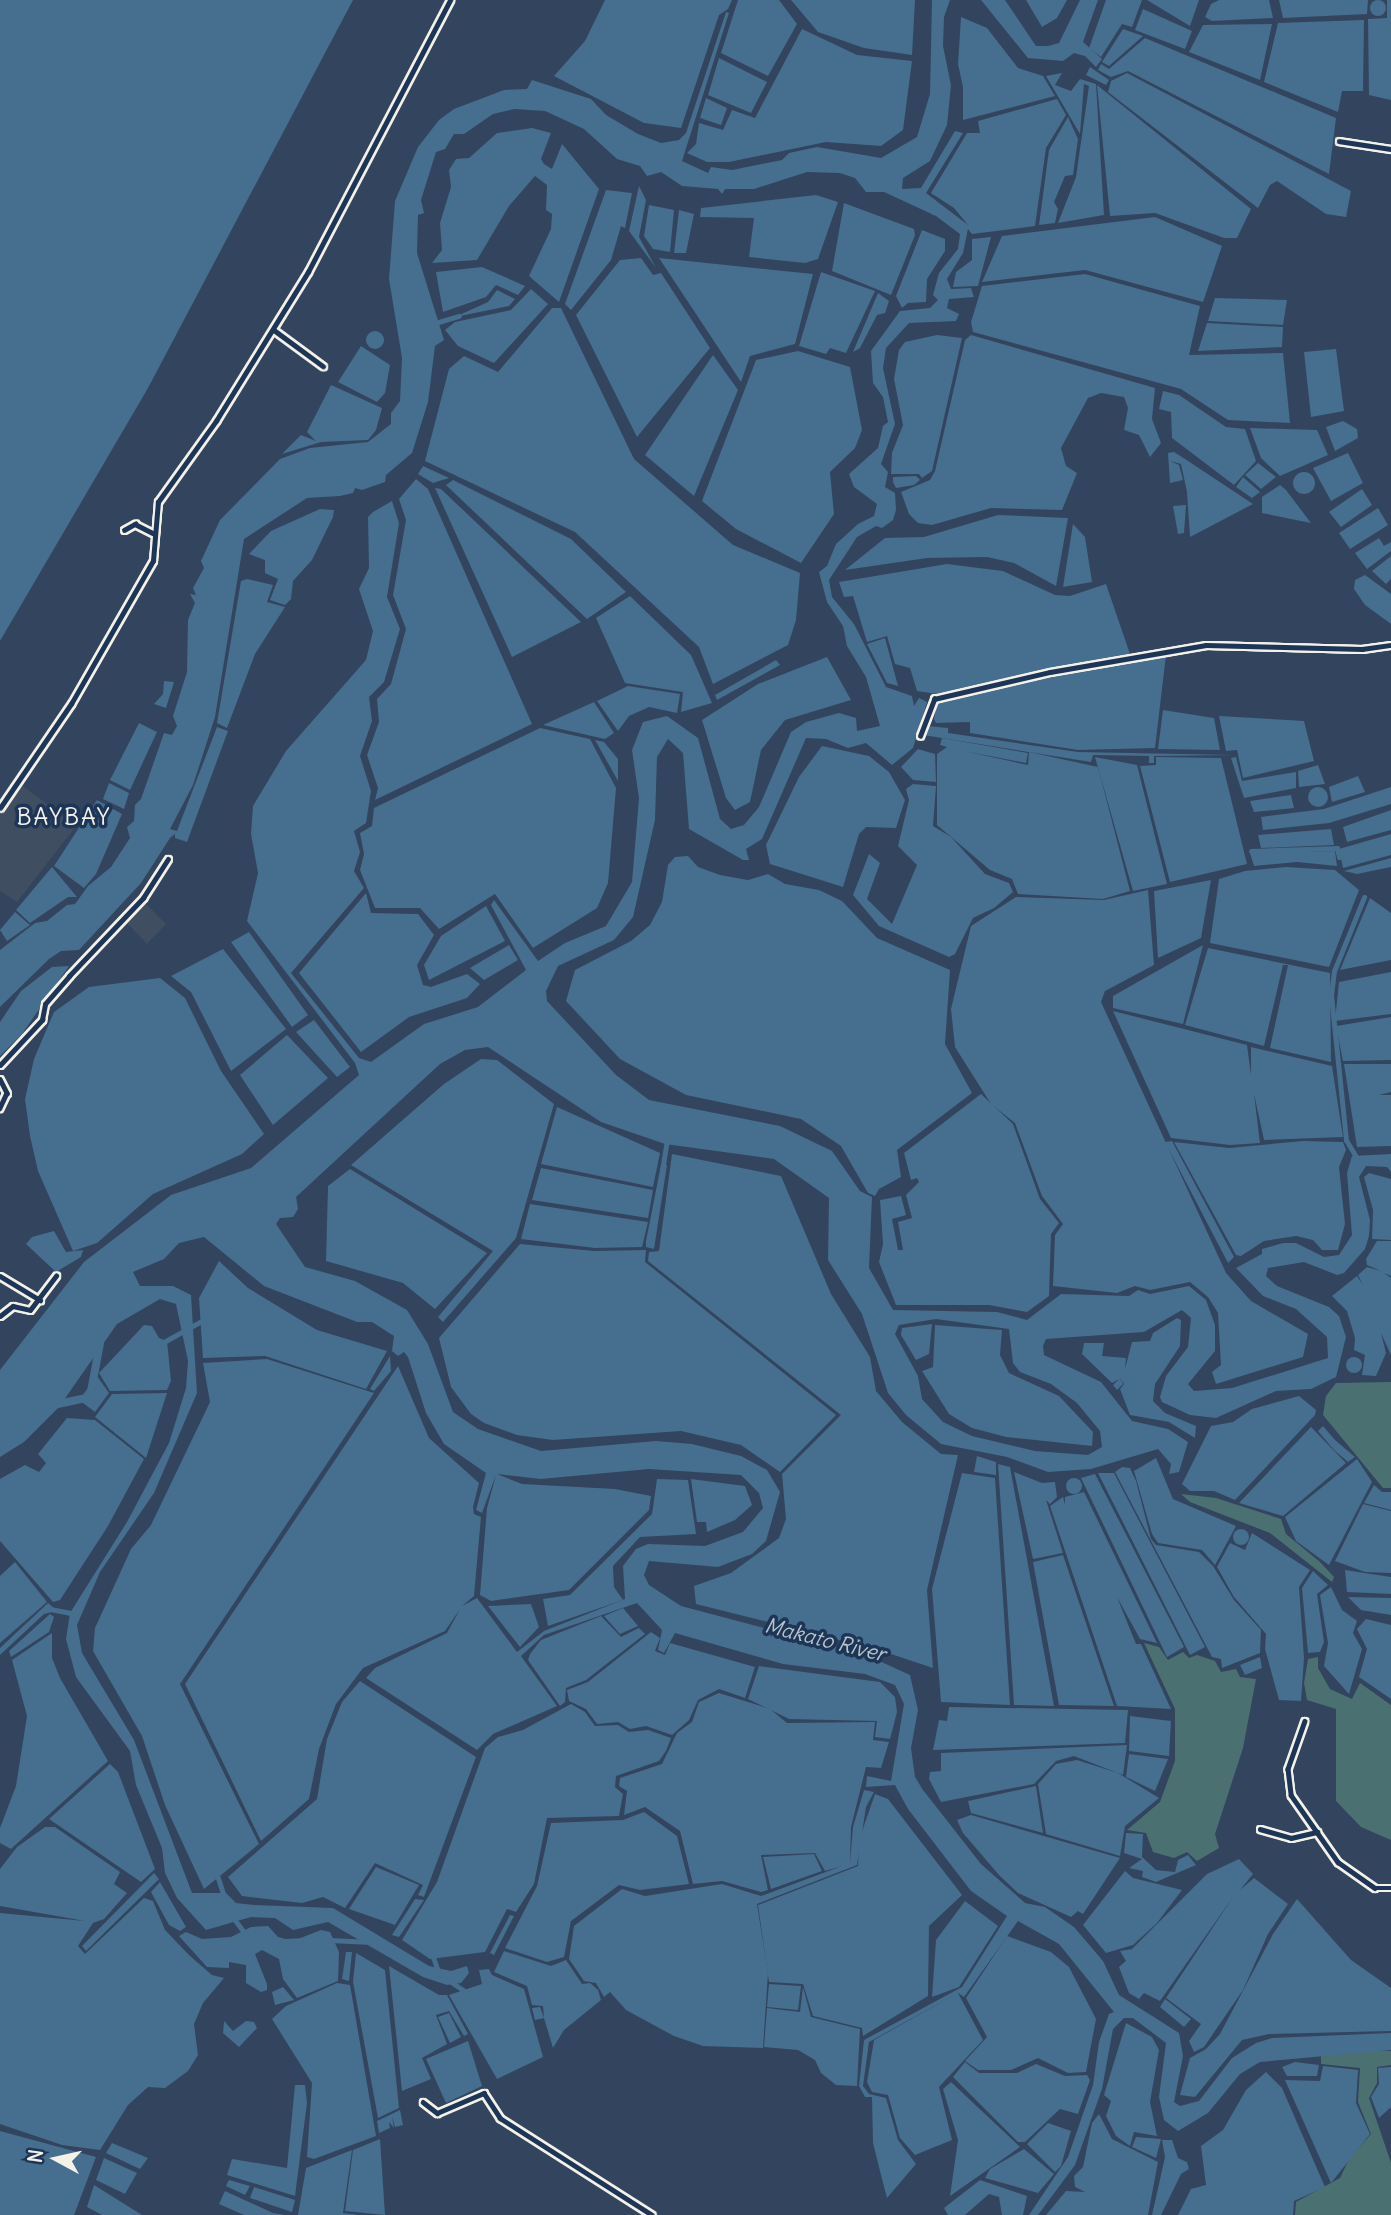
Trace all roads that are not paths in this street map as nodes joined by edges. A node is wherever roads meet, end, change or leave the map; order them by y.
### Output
1 (450, 0) edge
2 (1339, 141) dead end
3 (1391, 149) edge
4 (274, 330) junction
5 (323, 366) dead end
6 (124, 530) dead end
7 (154, 533) junction
8 (1391, 645) edge
9 (920, 736) dead end
10 (0, 808) edge
11 (168, 859) dead end
12 (0, 1065) edge
13 (0, 1079) edge
14 (0, 1108) edge
15 (0, 1276) edge
16 (56, 1276) dead end
17 (40, 1300) junction
18 (0, 1316) edge
19 (1305, 1721) dead end
20 (1260, 1829) dead end
21 (1317, 1832) junction
22 (1391, 1888) edge
23 (423, 2102) dead end
24 (652, 2215) edge

1 - 4 street
2 - 3 street
4 - 5 street
4 - 7 street
6 - 7 street
7 - 10 street
8 - 9 street
11 - 12 street
13 - 14 street
15 - 17 street
16 - 17 street
17 - 18 street
19 - 21 street
20 - 21 street
21 - 22 street
23 - 24 street

